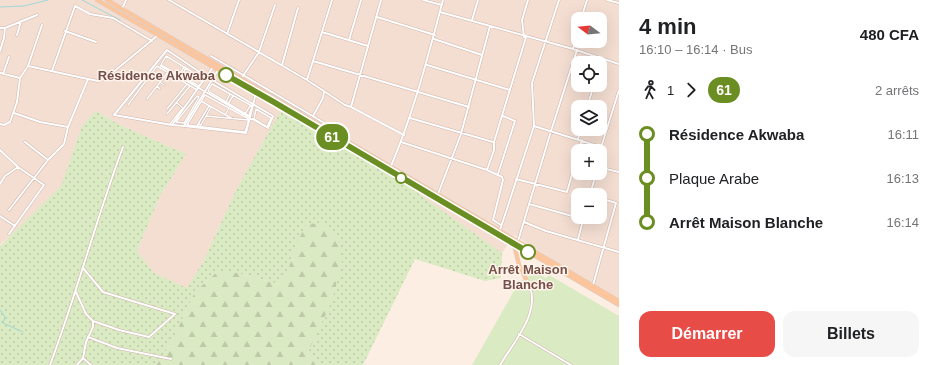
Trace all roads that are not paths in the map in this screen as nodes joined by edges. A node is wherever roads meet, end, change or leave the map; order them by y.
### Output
1 (97, 0) edge
2 (106, 0) edge
3 (126, 0) edge
4 (169, 0) edge
5 (239, 0) edge
6 (332, 0) edge
7 (361, 0) edge
8 (381, 0) edge
9 (423, 0) edge
10 (443, 0) edge
11 (478, 0) edge
12 (528, 0) edge
13 (559, 0) edge
14 (587, 0) edge
15 (607, 0) edge
16 (619, 3) edge
17 (275, 5) dead end
18 (442, 6) junction
19 (298, 8) dead end
20 (122, 9) junction
21 (440, 12) junction
22 (583, 12) edge
23 (36, 15) dead end
24 (377, 18) junction
25 (472, 20) junction
26 (20, 21) junction
27 (42, 25) dead end
28 (490, 26) junction
29 (0, 28) edge
30 (5, 28) junction
31 (65, 31) junction
32 (322, 32) junction
33 (227, 34) junction
34 (17, 35) dead end
35 (435, 35) junction
36 (157, 36) junction
37 (525, 37) junction
38 (434, 39) junction
39 (349, 40) junction
40 (152, 41) junction
41 (96, 42) dead end
42 (546, 42) junction
43 (368, 46) junction
44 (573, 49) joint
45 (577, 50) junction
46 (0, 51) edge
47 (259, 52) junction
48 (482, 55) junction
49 (211, 56) dead end
50 (596, 56) edge
51 (9, 57) dead end
52 (313, 60) junction
53 (607, 60) edge
54 (215, 62) junction
55 (619, 64) edge
56 (282, 65) junction
57 (427, 65) junction
58 (28, 66) junction
59 (161, 66) dead end
60 (221, 66) junction
61 (185, 67) junction
62 (212, 68) junction
63 (52, 71) junction
64 (218, 71) junction
65 (168, 72) junction
66 (2, 73) edge
67 (361, 74) junction
68 (180, 76) junction
69 (243, 76) junction
70 (207, 77) junction
71 (20, 78) junction
72 (88, 79) junction
73 (212, 80) junction
74 (307, 80) junction
75 (475, 80) junction
76 (156, 82) dead end
77 (158, 84) junction
78 (187, 84) junction
79 (164, 85) dead end
80 (190, 86) junction
81 (199, 88) junction
82 (160, 89) dead end
83 (510, 90) junction
84 (619, 90) edge
85 (419, 91) junction
86 (204, 92) junction
87 (324, 92) junction
88 (256, 93) junction
89 (230, 94) junction
90 (233, 96) junction
91 (147, 99) dead end
92 (176, 102) junction
93 (201, 102) junction
94 (227, 103) junction
95 (253, 104) junction
96 (128, 105) dead end
97 (209, 106) junction
98 (250, 106) junction
99 (211, 107) junction
100 (351, 107) junction
101 (468, 107) junction
102 (183, 108) junction
103 (229, 108) junction
104 (167, 109) dead end
105 (14, 113) junction
106 (167, 114) dead end
107 (245, 114) junction
108 (225, 115) junction
109 (206, 116) junction
110 (313, 116) junction
111 (503, 116) junction
112 (232, 118) junction
113 (410, 118) junction
114 (249, 119) junction
115 (254, 119) joint
116 (176, 122) joint
117 (0, 124) edge
118 (171, 124) junction
119 (198, 125) junction
120 (184, 126) junction
121 (534, 126) junction
122 (68, 127) junction
123 (550, 131) junction
124 (461, 134) junction
125 (404, 135) junction
126 (579, 136) edge
127 (339, 137) junction
128 (578, 139) junction
129 (582, 140) junction
130 (25, 142) dead end
131 (401, 142) junction
132 (494, 142) junction
133 (581, 144) edge
134 (593, 144) edge
135 (602, 144) edge
136 (123, 147) dead end
137 (0, 151) edge
138 (451, 159) junction
139 (48, 160) junction
140 (391, 166) junction
141 (18, 167) junction
142 (607, 169) edge
143 (487, 170) junction
144 (619, 172) edge
145 (498, 174) junction
146 (571, 177) edge
147 (33, 178) junction
148 (516, 179) junction
149 (0, 184) edge
150 (536, 185) junction
151 (438, 194) junction
152 (607, 200) edge
153 (529, 204) junction
154 (9, 210) dead end
155 (571, 215) edge
156 (0, 216) edge
157 (524, 222) junction
158 (582, 224) edge
159 (502, 226) junction
160 (15, 227) junction
161 (500, 230) junction
162 (9, 234) dead end
163 (578, 240) junction
164 (516, 243) junction
165 (604, 248) junction
166 (619, 252) edge
167 (83, 267) junction
168 (526, 279) joint
169 (592, 286) junction
170 (75, 291) junction
171 (619, 301) edge
172 (619, 305) edge
173 (93, 321) junction
174 (518, 334) junction
175 (88, 338) junction
176 (83, 358) junction
177 (170, 359) dead end
178 (50, 365) edge
179 (77, 365) edge
180 (91, 365) edge
181 (500, 365) edge
182 (571, 365) edge

1 - 36 main road
2 - 20 main road
3 - 20 street
4 - 33 street
5 - 33 street
6 - 32 street
7 - 39 street
8 - 24 street
9 - 18 street
10 - 18 street
11 - 25 street
12 - 37 street
13 - 42 street
14 - 22 street
15 - 16 street
17 - 47 street
18 - 21 street
19 - 56 street
20 - 54 main road
21 - 25 street
21 - 35 street
23 - 26 street
24 - 35 street
24 - 43 street
25 - 28 street
26 - 30 street
26 - 34 street
27 - 58 street
28 - 37 street
28 - 48 street
29 - 30 street
30 - 46 street
31 - 40 street
31 - 41 street
31 - 63 street
32 - 39 street
32 - 52 street
33 - 47 street
35 - 38 street
36 - 40 street
36 - 62 main road
37 - 42 street
37 - 83 street
38 - 48 street
38 - 57 street
39 - 43 street
40 - 72 street
42 - 44 street
42 - 121 street
43 - 67 street
44 - 45 street
45 - 50 street
45 - 123 street
47 - 56 street
47 - 69 street
48 - 75 street
49 - 69 street
51 - 66 street
52 - 67 street
52 - 74 street
53 - 55 street
54 - 60 main road
54 - 62 street
56 - 74 street
57 - 75 street
57 - 85 street
58 - 63 street
58 - 71 street
59 - 81 street
60 - 64 street
60 - 127 main road
61 - 68 street
61 - 68 street
61 - 68 street
62 - 64 main road
62 - 70 street
63 - 72 street
64 - 73 street
64 - 88 main road
65 - 77 street
65 - 78 street
65 - 96 street
66 - 71 street
67 - 85 street
67 - 100 street
69 - 110 street
70 - 73 street
70 - 81 street
70 - 118 street
71 - 105 street
72 - 122 street
73 - 86 street
73 - 95 street
74 - 87 street
75 - 83 street
75 - 101 street
76 - 77 street
77 - 79 street
77 - 82 street
77 - 91 street
78 - 80 street
78 - 104 street
80 - 92 street
80 - 102 street
81 - 86 street
81 - 118 street
83 - 111 street
84 - 135 street
85 - 101 street
85 - 113 street
86 - 114 street
86 - 120 street
87 - 100 street
87 - 110 street
88 - 95 street
88 - 164 main road
89 - 90 street
89 - 94 street
89 - 94 street
90 - 94 street
90 - 98 street
92 - 102 street
92 - 106 street
93 - 97 street
93 - 103 street
93 - 119 street
94 - 107 street
95 - 114 street
95 - 114 street
97 - 99 street
97 - 119 street
98 - 107 street
98 - 107 street
99 - 108 street
99 - 109 street
100 - 125 street
101 - 124 street
102 - 118 street
103 - 108 street
103 - 114 street
105 - 117 street
105 - 122 street
108 - 112 street
109 - 112 street
109 - 119 street
110 - 127 street
111 - 132 street
111 - 145 street
112 - 114 street
113 - 124 street
113 - 125 street
114 - 119 street
114 - 120 street
115 - 115 street
116 - 116 street
118 - 120 street
121 - 123 street
121 - 148 street
122 - 139 street
123 - 128 street
123 - 150 street
124 - 132 street
124 - 138 street
125 - 131 street
126 - 128 street
127 - 140 main road
128 - 129 street
129 - 133 street
129 - 134 street
130 - 139 street
131 - 138 street
131 - 140 street
132 - 143 street
136 - 167 street
137 - 141 street
138 - 143 street
138 - 151 street
139 - 147 street
140 - 151 main road
141 - 147 street
141 - 149 street
142 - 144 street
143 - 145 street
145 - 159 street
146 - 150 street
147 - 154 street
147 - 160 street
148 - 150 street
148 - 159 street
150 - 153 street
151 - 161 main road
152 - 165 street
153 - 155 street
153 - 157 street
156 - 160 street
157 - 163 street
157 - 164 street
158 - 163 street
159 - 161 street
160 - 162 street
161 - 164 main road
163 - 165 street
164 - 168 main road
164 - 169 main road
164 - 172 main road
165 - 166 street
165 - 169 street
167 - 170 street
167 - 173 street
168 - 174 street
169 - 171 main road
170 - 173 street
170 - 178 street
173 - 175 street
174 - 181 street
174 - 182 street
175 - 176 street
175 - 177 street
176 - 179 street
176 - 180 street

